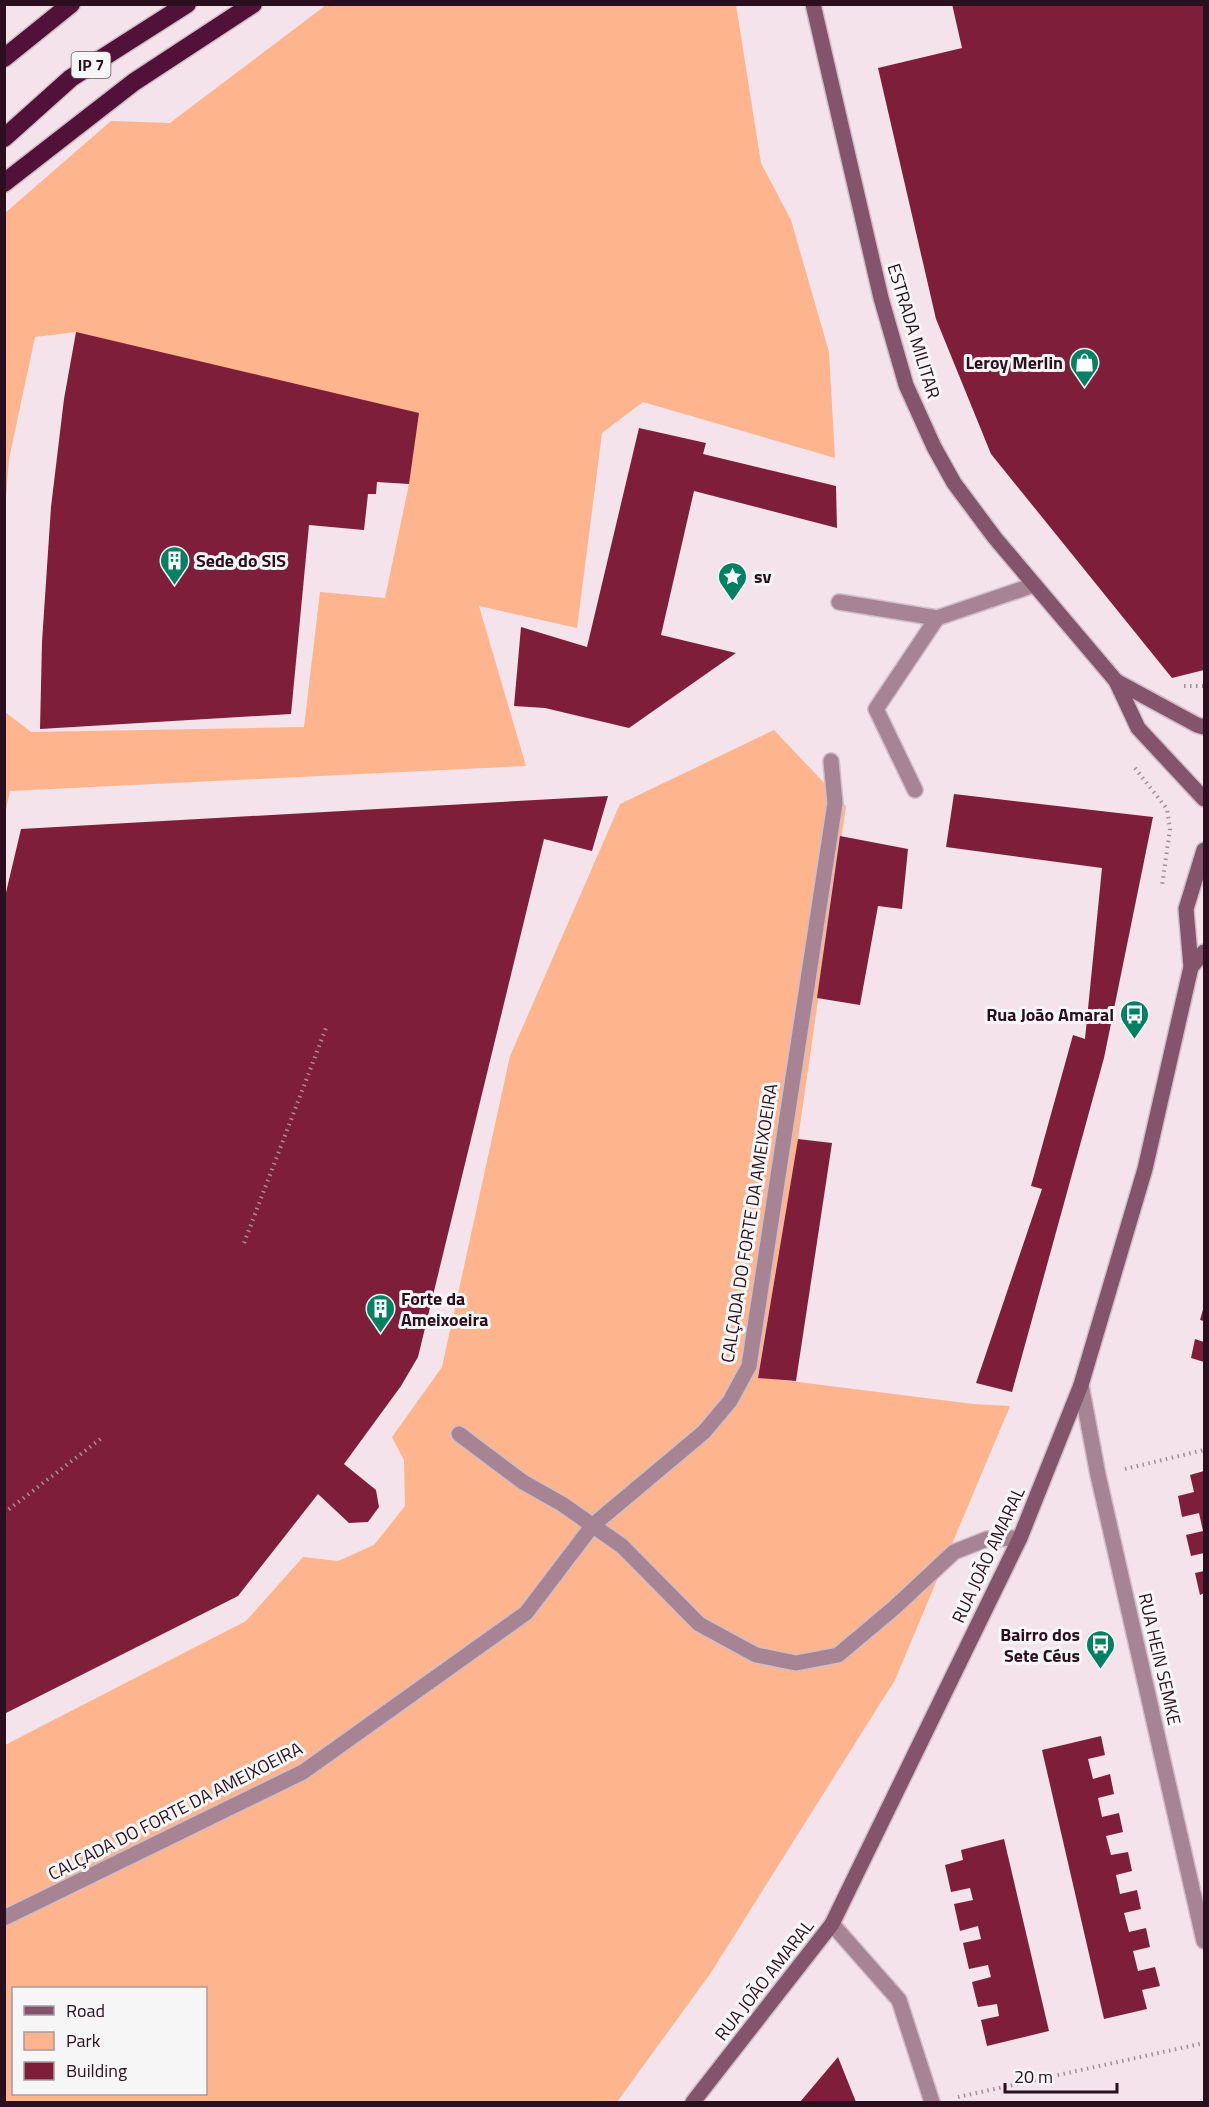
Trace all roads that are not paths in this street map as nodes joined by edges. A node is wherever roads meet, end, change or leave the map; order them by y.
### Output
1 (72, 4) edge
2 (187, 4) edge
3 (253, 4) edge
4 (813, 4) edge
5 (4, 58) edge
6 (4, 138) edge
7 (4, 183) edge
8 (1034, 585) junction
9 (839, 602) dead end
10 (938, 618) junction
11 (1116, 681) junction
12 (1204, 727) edge
13 (831, 761) dead end
14 (915, 790) dead end
15 (1204, 799) edge
16 (1204, 850) edge
17 (1204, 951) edge
18 (1191, 967) junction
19 (1081, 1385) junction
20 (459, 1434) dead end
21 (593, 1525) junction
22 (1020, 1538) junction
23 (4, 1918) edge
24 (832, 1924) junction
25 (1204, 1941) edge
26 (693, 2103) edge
27 (932, 2103) edge

1 - 5 highway
2 - 6 highway, IP 7
3 - 7 highway
4 - 8 street, ESTRADA MILITAR
8 - 10 street
8 - 11 street, ESTRADA MILITAR
9 - 10 street
10 - 14 street
11 - 12 street, ESTRADA MILITAR
11 - 15 street, ESTRADA MILITAR
13 - 21 street, CALÇADA DO FORTE DA AMEIXOEIRA
16 - 18 street, RUA JOÃO AMARAL
17 - 18 street, RUA JOÃO AMARAL
18 - 19 street, RUA JOÃO AMARAL
19 - 22 street, RUA JOÃO AMARAL
19 - 25 street, RUA HEIN SEMKE
20 - 21 street
21 - 22 street
21 - 23 street, CALÇADA DO FORTE DA AMEIXOEIRA
22 - 24 street, RUA JOÃO AMARAL
24 - 26 street, RUA JOÃO AMARAL
24 - 27 street

